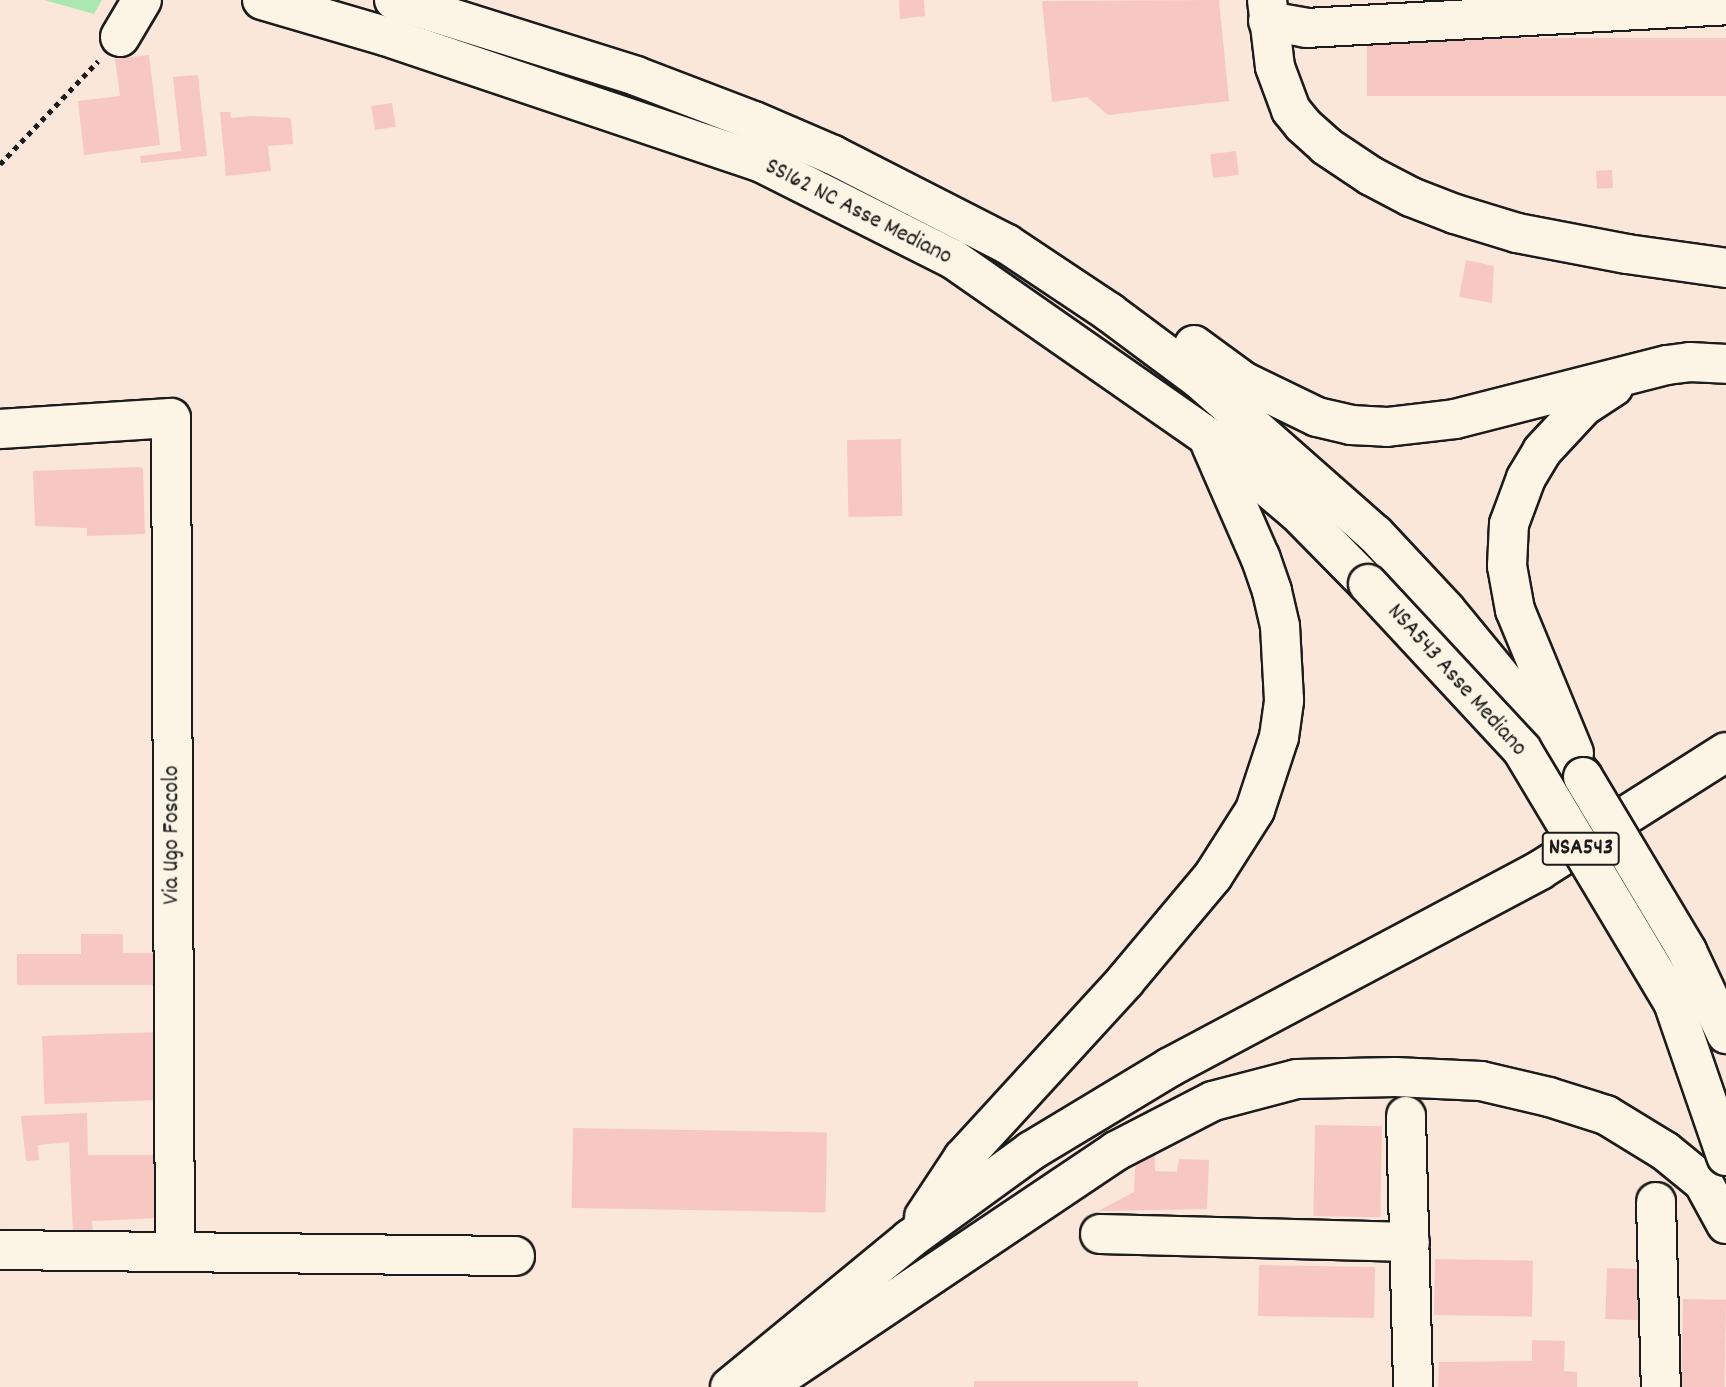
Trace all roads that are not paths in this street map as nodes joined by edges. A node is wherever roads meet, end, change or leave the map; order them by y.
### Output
1 (142, 0) edge
2 (262, 0) edge
3 (394, 0) edge
4 (1726, 5) edge
5 (1267, 10) edge
6 (120, 37) road end
7 (1726, 268) edge
8 (1053, 275) junction
9 (1667, 365) junction
10 (1726, 365) edge
11 (0, 429) edge
12 (1207, 436) junction
13 (1393, 554) joint
14 (1368, 584) joint
15 (1726, 752) edge
16 (1583, 777) junction
17 (1726, 1034) edge
18 (1406, 1116) dead end
19 (1726, 1156) edge
20 (1656, 1202) dead end
21 (1726, 1224) edge
22 (1100, 1234) dead end
23 (910, 1239) junction
24 (1410, 1242) junction
25 (0, 1250) edge
26 (176, 1252) junction
27 (514, 1256) dead end
28 (730, 1387) edge
29 (765, 1387) edge
30 (1413, 1387) edge
31 (1661, 1387) edge

1 - 6 main road
2 - 12 main road, SS162 NC Asse Mediano
3 - 8 main road, SS162 NC Asse Mediano
4 - 5 main road
5 - 7 main road
8 - 9 main road
8 - 13 main road, SS162 NC Asse Mediano
9 - 10 main road
9 - 16 main road
11 - 26 main road, Via Ugo Foscolo
12 - 14 main road, SS162 NC Asse Mediano
12 - 23 main road
13 - 16 main road, NSA543 Asse Mediano / NSA543
14 - 19 main road, NSA543 Asse Mediano / NSA543, bridge
15 - 23 main road
16 - 17 main road, NSA543 Asse Mediano / NSA543, bridge
18 - 24 main road
20 - 31 main road
21 - 29 main road
22 - 24 main road
23 - 28 main road
24 - 30 main road
25 - 26 main road
26 - 27 main road

